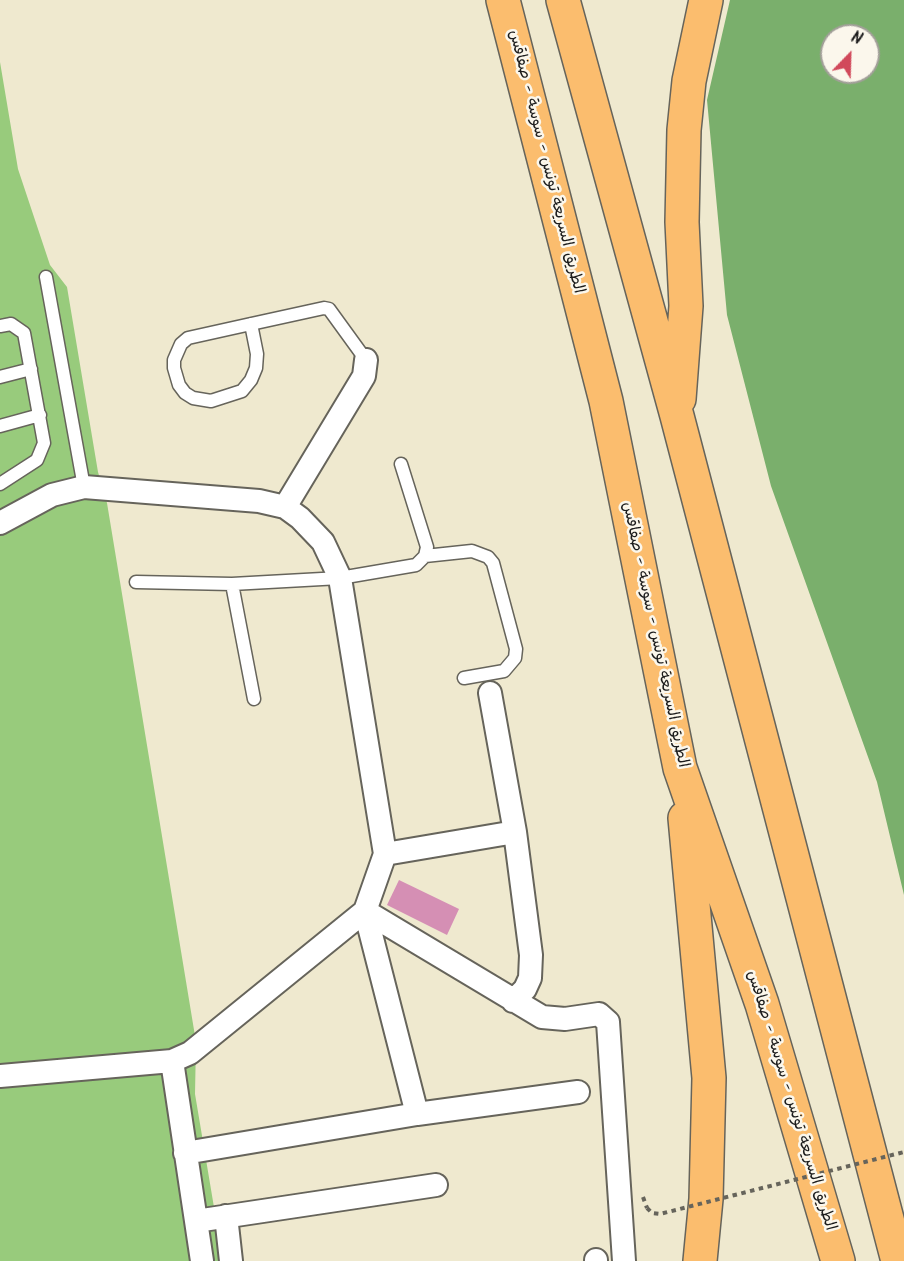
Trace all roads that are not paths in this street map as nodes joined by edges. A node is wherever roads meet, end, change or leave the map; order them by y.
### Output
1 (503, 0) edge
2 (563, 0) edge
3 (706, 0) edge
4 (46, 277) dead end
5 (251, 324) junction
6 (0, 326) edge
7 (366, 360) joint
8 (31, 369) junction
9 (0, 377) edge
10 (40, 415) junction
11 (677, 416) junction
12 (0, 426) edge
13 (401, 464) dead end
14 (0, 484) edge
15 (84, 487) junction
16 (285, 507) junction
17 (0, 523) edge
18 (425, 556) junction
19 (340, 578) junction
20 (136, 582) dead end
21 (232, 584) junction
22 (464, 678) dead end
23 (490, 693) dead end
24 (254, 699) dead end
25 (680, 768) junction
26 (515, 832) junction
27 (385, 854) junction
28 (364, 911) junction
29 (513, 1001) junction
30 (172, 1061) junction
31 (0, 1076) edge
32 (578, 1092) dead end
33 (417, 1114) junction
34 (185, 1153) junction
35 (436, 1185) dead end
36 (226, 1216) junction
37 (196, 1221) junction
38 (202, 1261) edge
39 (231, 1261) edge
40 (624, 1261) edge
41 (700, 1261) edge
42 (838, 1261) edge
43 (898, 1261) edge

1 - 25 highway, الطريق السريعة تونس - سوسة - صفاقس
2 - 11 highway
3 - 11 highway
4 - 15 lane
5 - 5 lane
5 - 7 lane
6 - 8 lane
7 - 16 street
8 - 9 lane
8 - 10 lane
10 - 12 lane
10 - 14 lane
11 - 43 highway
13 - 18 lane
15 - 16 street
15 - 17 street
16 - 19 street
18 - 19 lane
18 - 22 lane
19 - 21 lane
19 - 27 street
20 - 21 lane
21 - 24 lane
23 - 26 street
25 - 41 highway
25 - 42 highway, الطريق السريعة تونس - سوسة - صفاقس
26 - 27 street
26 - 29 street
27 - 28 street
28 - 29 street
28 - 30 street
28 - 33 street
29 - 40 street
30 - 31 street
30 - 34 street
32 - 33 street
33 - 34 street
34 - 37 street
35 - 36 street
36 - 37 street
36 - 39 street
37 - 38 street

